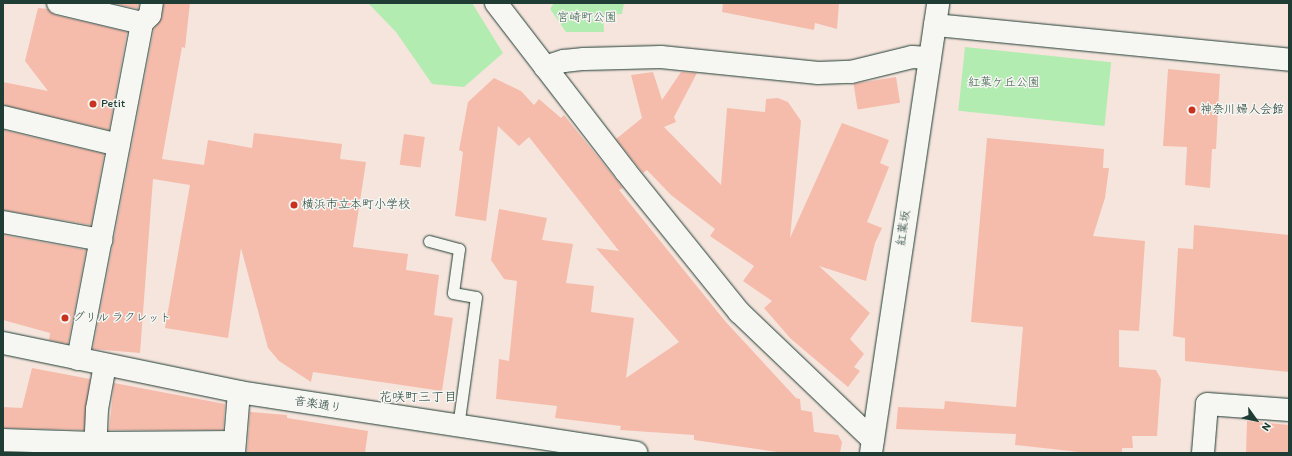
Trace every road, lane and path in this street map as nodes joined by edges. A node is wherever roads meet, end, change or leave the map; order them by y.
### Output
1 (58, 3) edge
2 (152, 3) edge
3 (496, 3) edge
4 (938, 3) edge
5 (142, 23) junction
6 (935, 25) junction
7 (930, 58) junction
8 (1289, 60) edge
9 (545, 67) junction
10 (3, 117) edge
11 (119, 145) junction
12 (3, 222) edge
13 (101, 240) junction
14 (429, 241) dead end
15 (3, 343) edge
16 (78, 359) junction
17 (105, 365) junction
18 (239, 392) junction
19 (1289, 410) edge
20 (458, 426) junction
21 (3, 440) edge
22 (872, 446) edge
23 (95, 448) edge
24 (234, 448) edge
25 (636, 453) edge
26 (1204, 453) edge

1 - 5 street
2 - 5 street
3 - 9 street
4 - 6 street, 紅葉坂
5 - 11 street
6 - 7 street, 紅葉坂
6 - 8 street
7 - 9 street
7 - 22 street, 紅葉坂
9 - 22 street
10 - 11 street
11 - 13 street
12 - 13 street
13 - 16 street
14 - 20 lane
15 - 16 street, 音楽通り
16 - 17 street, 音楽通り
17 - 18 street, 音楽通り
17 - 23 street
18 - 20 street, 音楽通り
18 - 24 street
19 - 26 street
20 - 25 street, 音楽通り
21 - 23 street
23 - 24 street

